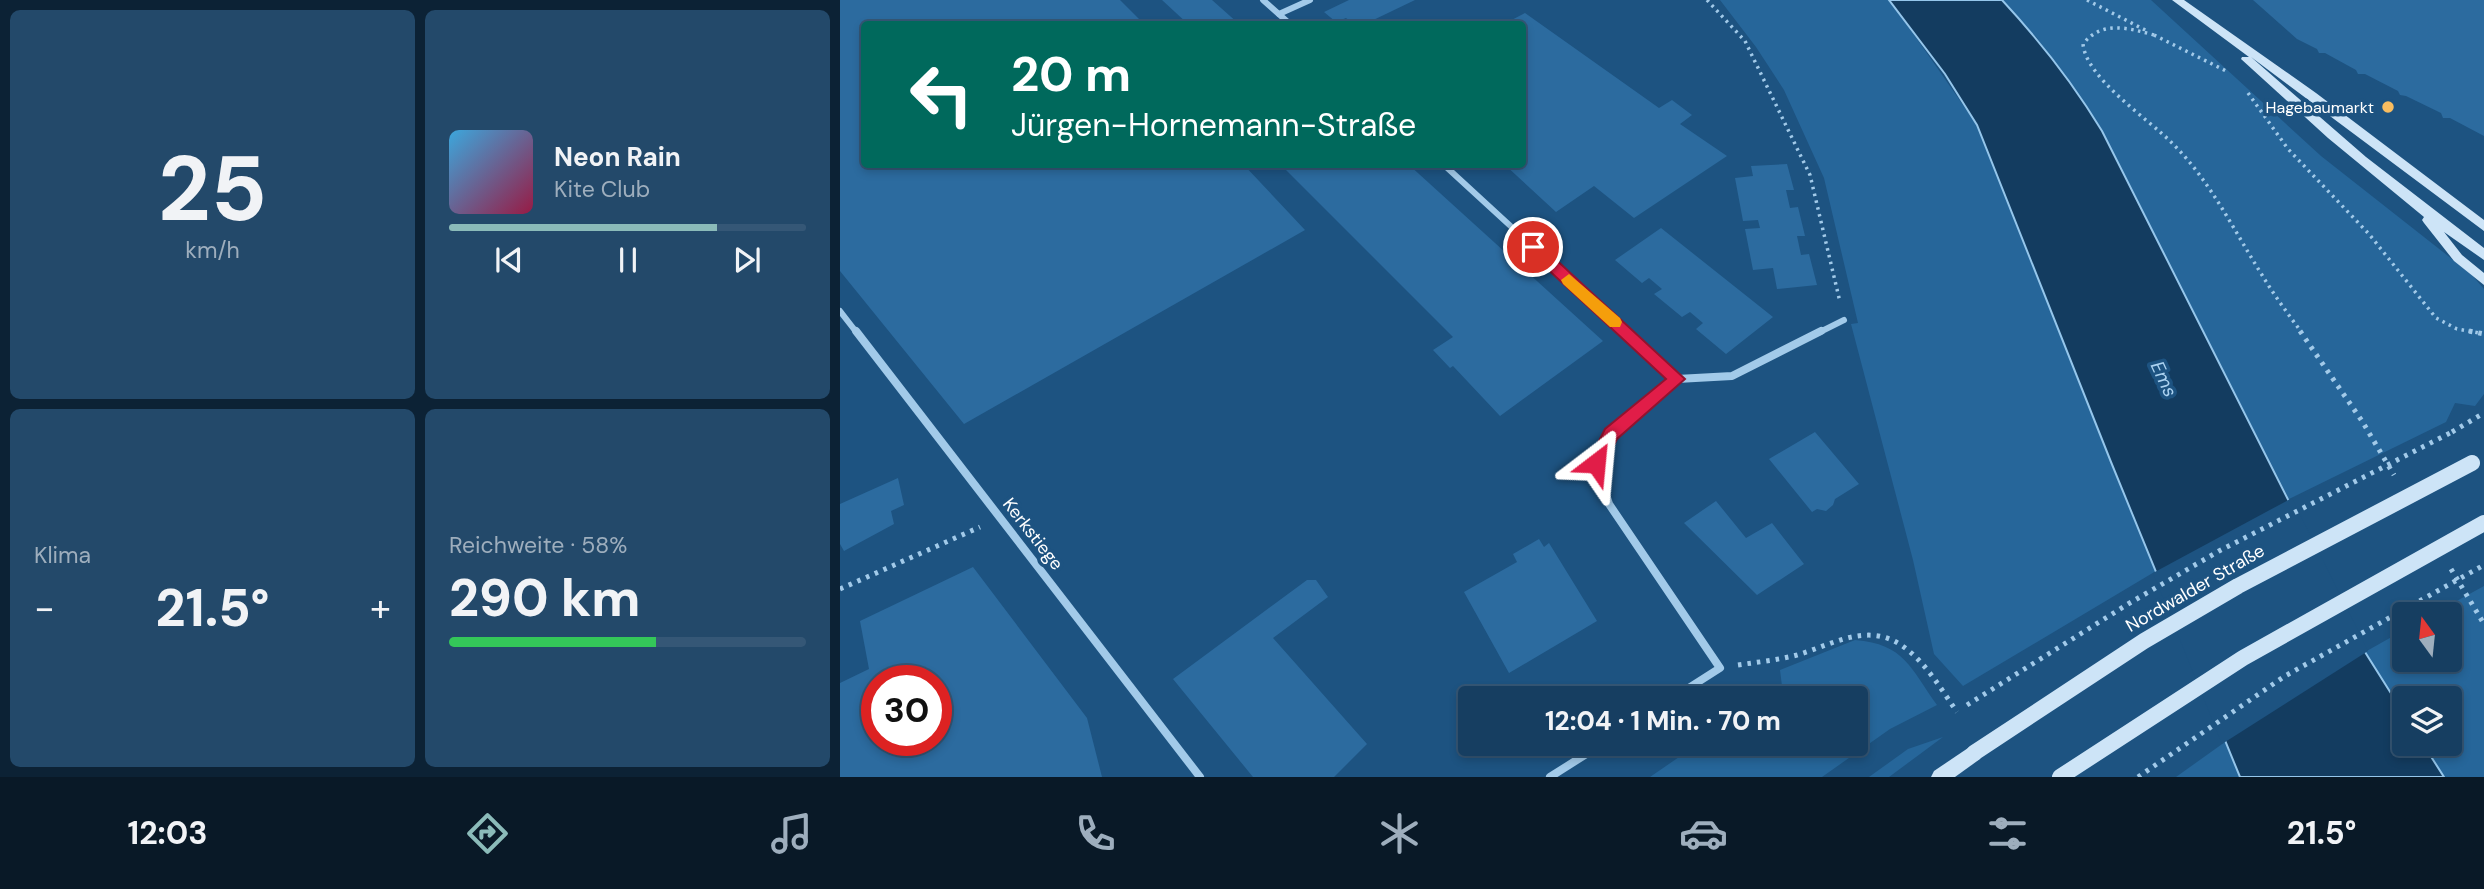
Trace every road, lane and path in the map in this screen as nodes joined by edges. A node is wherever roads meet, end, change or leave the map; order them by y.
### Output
1 (1262, 0) edge
2 (1310, 0) edge
3 (1707, 0) edge
4 (2087, 0) edge
5 (2178, 0) edge
6 (1279, 14) junction
7 (1287, 21) edge
8 (2211, 27) junction
9 (2154, 35) junction
10 (2235, 76) dead end
11 (2242, 85) dead end
12 (1447, 168) edge
13 (2417, 205) junction
14 (2484, 226) edge
15 (2484, 255) edge
16 (2484, 280) edge
17 (840, 311) edge
18 (1844, 320) joint
19 (2484, 334) edge
20 (1677, 379) junction
21 (2484, 414) edge
22 (2478, 460) edge
23 (2398, 481) dead end
24 (1000, 518) junction
25 (2484, 523) edge
26 (2448, 564) dead end
27 (2484, 565) edge
28 (840, 589) edge
29 (2484, 624) edge
30 (1720, 668) junction
31 (1692, 686) edge
32 (1967, 705) dead end
33 (1957, 712) dead end
34 (1583, 756) edge
35 (1200, 777) edge
36 (1550, 777) edge
37 (1940, 777) edge
38 (2060, 777) edge
39 (2138, 777) edge

1 - 6 street
2 - 6 street
3 - 18 path
4 - 9 path
5 - 8 main road
6 - 7 street
8 - 13 main road
8 - 14 main road
9 - 10 path
9 - 23 path
11 - 19 path
12 - 20 street
13 - 15 main road
13 - 16 main road
17 - 24 street, Kerkstiege
18 - 20 street
20 - 30 street
21 - 32 path, bridge
22 - 37 main road, Nordwalder Straße, bridge
24 - 28 path
24 - 35 street, Kerkstiege
25 - 38 main road, bridge
26 - 29 path
27 - 39 path, bridge
30 - 31 street
30 - 33 path
34 - 36 street

